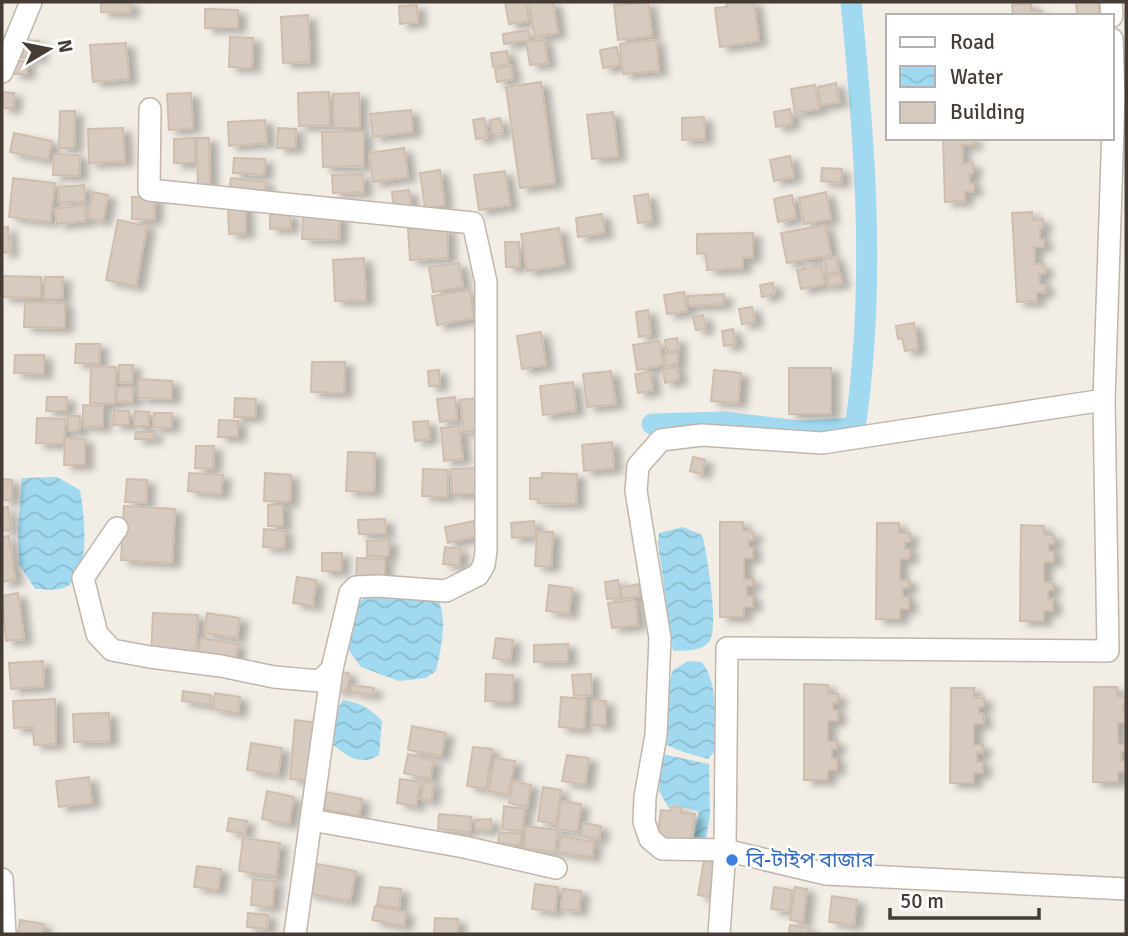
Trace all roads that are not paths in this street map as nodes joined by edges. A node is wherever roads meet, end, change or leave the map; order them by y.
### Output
1 (31, 2) edge
2 (1114, 53) edge
3 (2, 72) edge
4 (1120, 96) edge
5 (150, 109) dead end
6 (1104, 400) junction
7 (117, 528) dead end
8 (1117, 651) edge
9 (332, 669) junction
10 (311, 820) junction
11 (724, 850) junction
12 (556, 868) dead end
13 (2, 879) edge
14 (1126, 889) edge
15 (5, 934) edge
16 (295, 934) edge
17 (719, 934) edge

1 - 3 street
2 - 4 street
4 - 6 street
5 - 9 street
6 - 8 street
6 - 11 street
7 - 9 street
8 - 11 street
9 - 10 street
10 - 12 street
10 - 16 street
11 - 14 street
11 - 17 street
13 - 15 street

